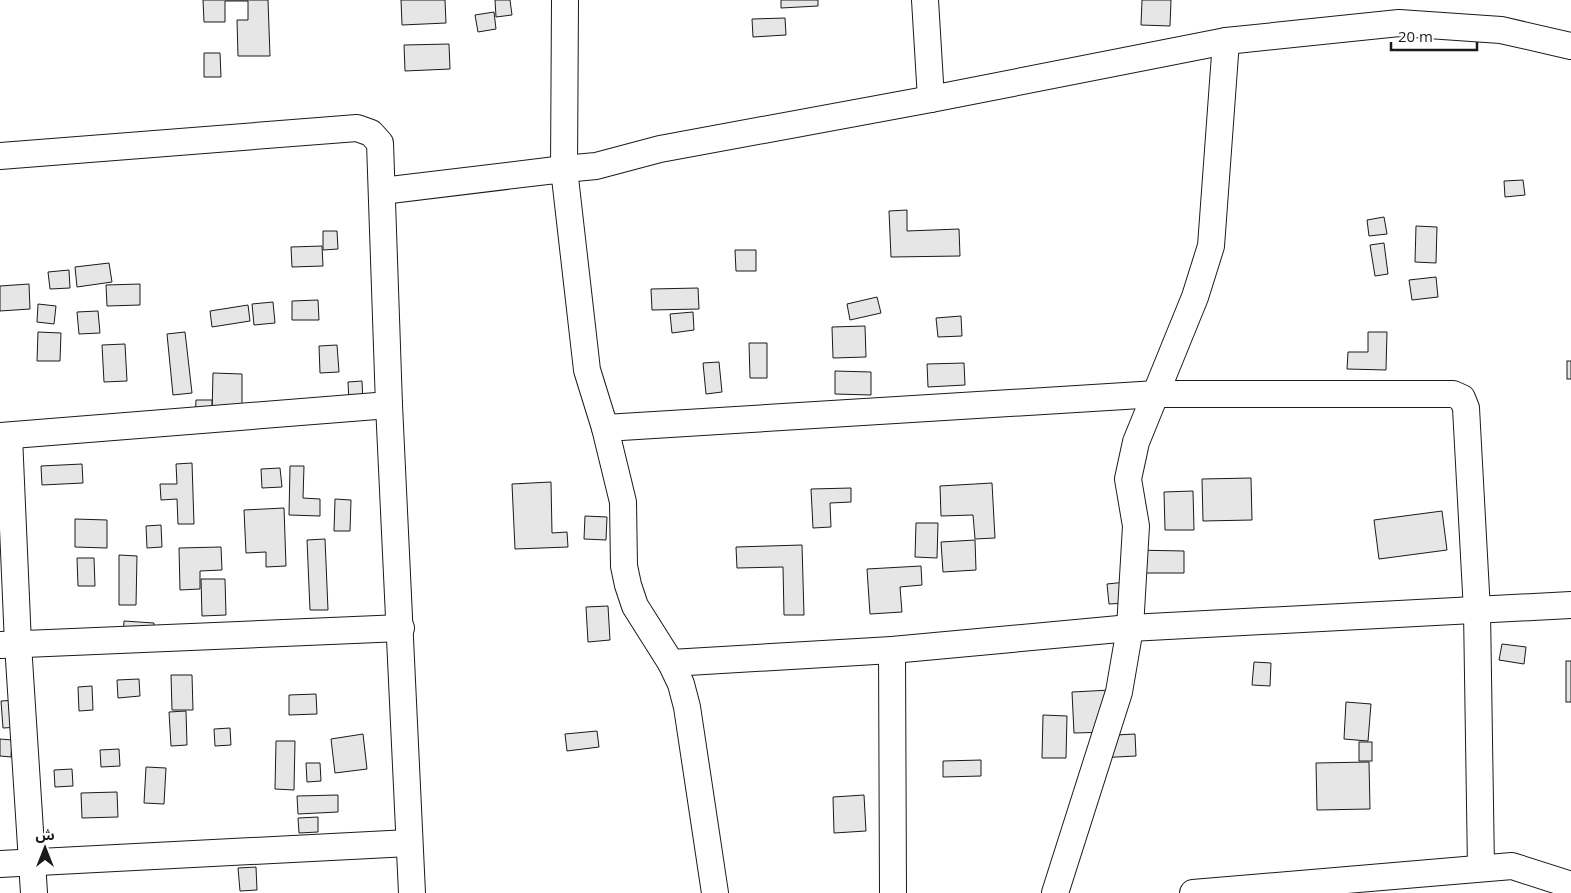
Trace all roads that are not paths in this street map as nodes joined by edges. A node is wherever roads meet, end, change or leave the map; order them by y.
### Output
1 (565, 0) edge
2 (925, 0) edge
3 (1226, 41) junction
4 (1571, 46) edge
5 (931, 99) junction
6 (0, 156) edge
7 (564, 169) junction
8 (382, 191) junction
9 (1157, 394) junction
10 (389, 405) junction
11 (605, 428) junction
12 (4, 436) edge
13 (1571, 606) edge
14 (1477, 611) junction
15 (401, 628) junction
16 (1130, 628) junction
17 (9, 645) edge
18 (892, 650) junction
19 (671, 663) junction
20 (409, 843) junction
21 (32, 861) junction
22 (0, 864) edge
23 (1481, 868) junction
24 (1569, 887) edge
25 (34, 893) edge
26 (412, 893) edge
27 (715, 893) edge
28 (893, 893) edge
29 (1055, 893) edge
30 (1193, 893) edge

1 - 7 street
2 - 5 street
3 - 4 street
3 - 5 street
3 - 9 street
5 - 7 street
6 - 8 street
7 - 8 street
7 - 11 street
8 - 10 street
9 - 11 street
9 - 14 street
9 - 16 street
10 - 12 street
10 - 15 street
11 - 19 street
12 - 17 street
13 - 14 street
14 - 16 street
14 - 23 street
15 - 17 street
15 - 20 street
16 - 18 street
16 - 29 street
17 - 21 street
18 - 19 street
18 - 28 street
19 - 27 street
20 - 21 street
20 - 26 street
21 - 22 street
21 - 25 street
23 - 24 street
23 - 30 street

